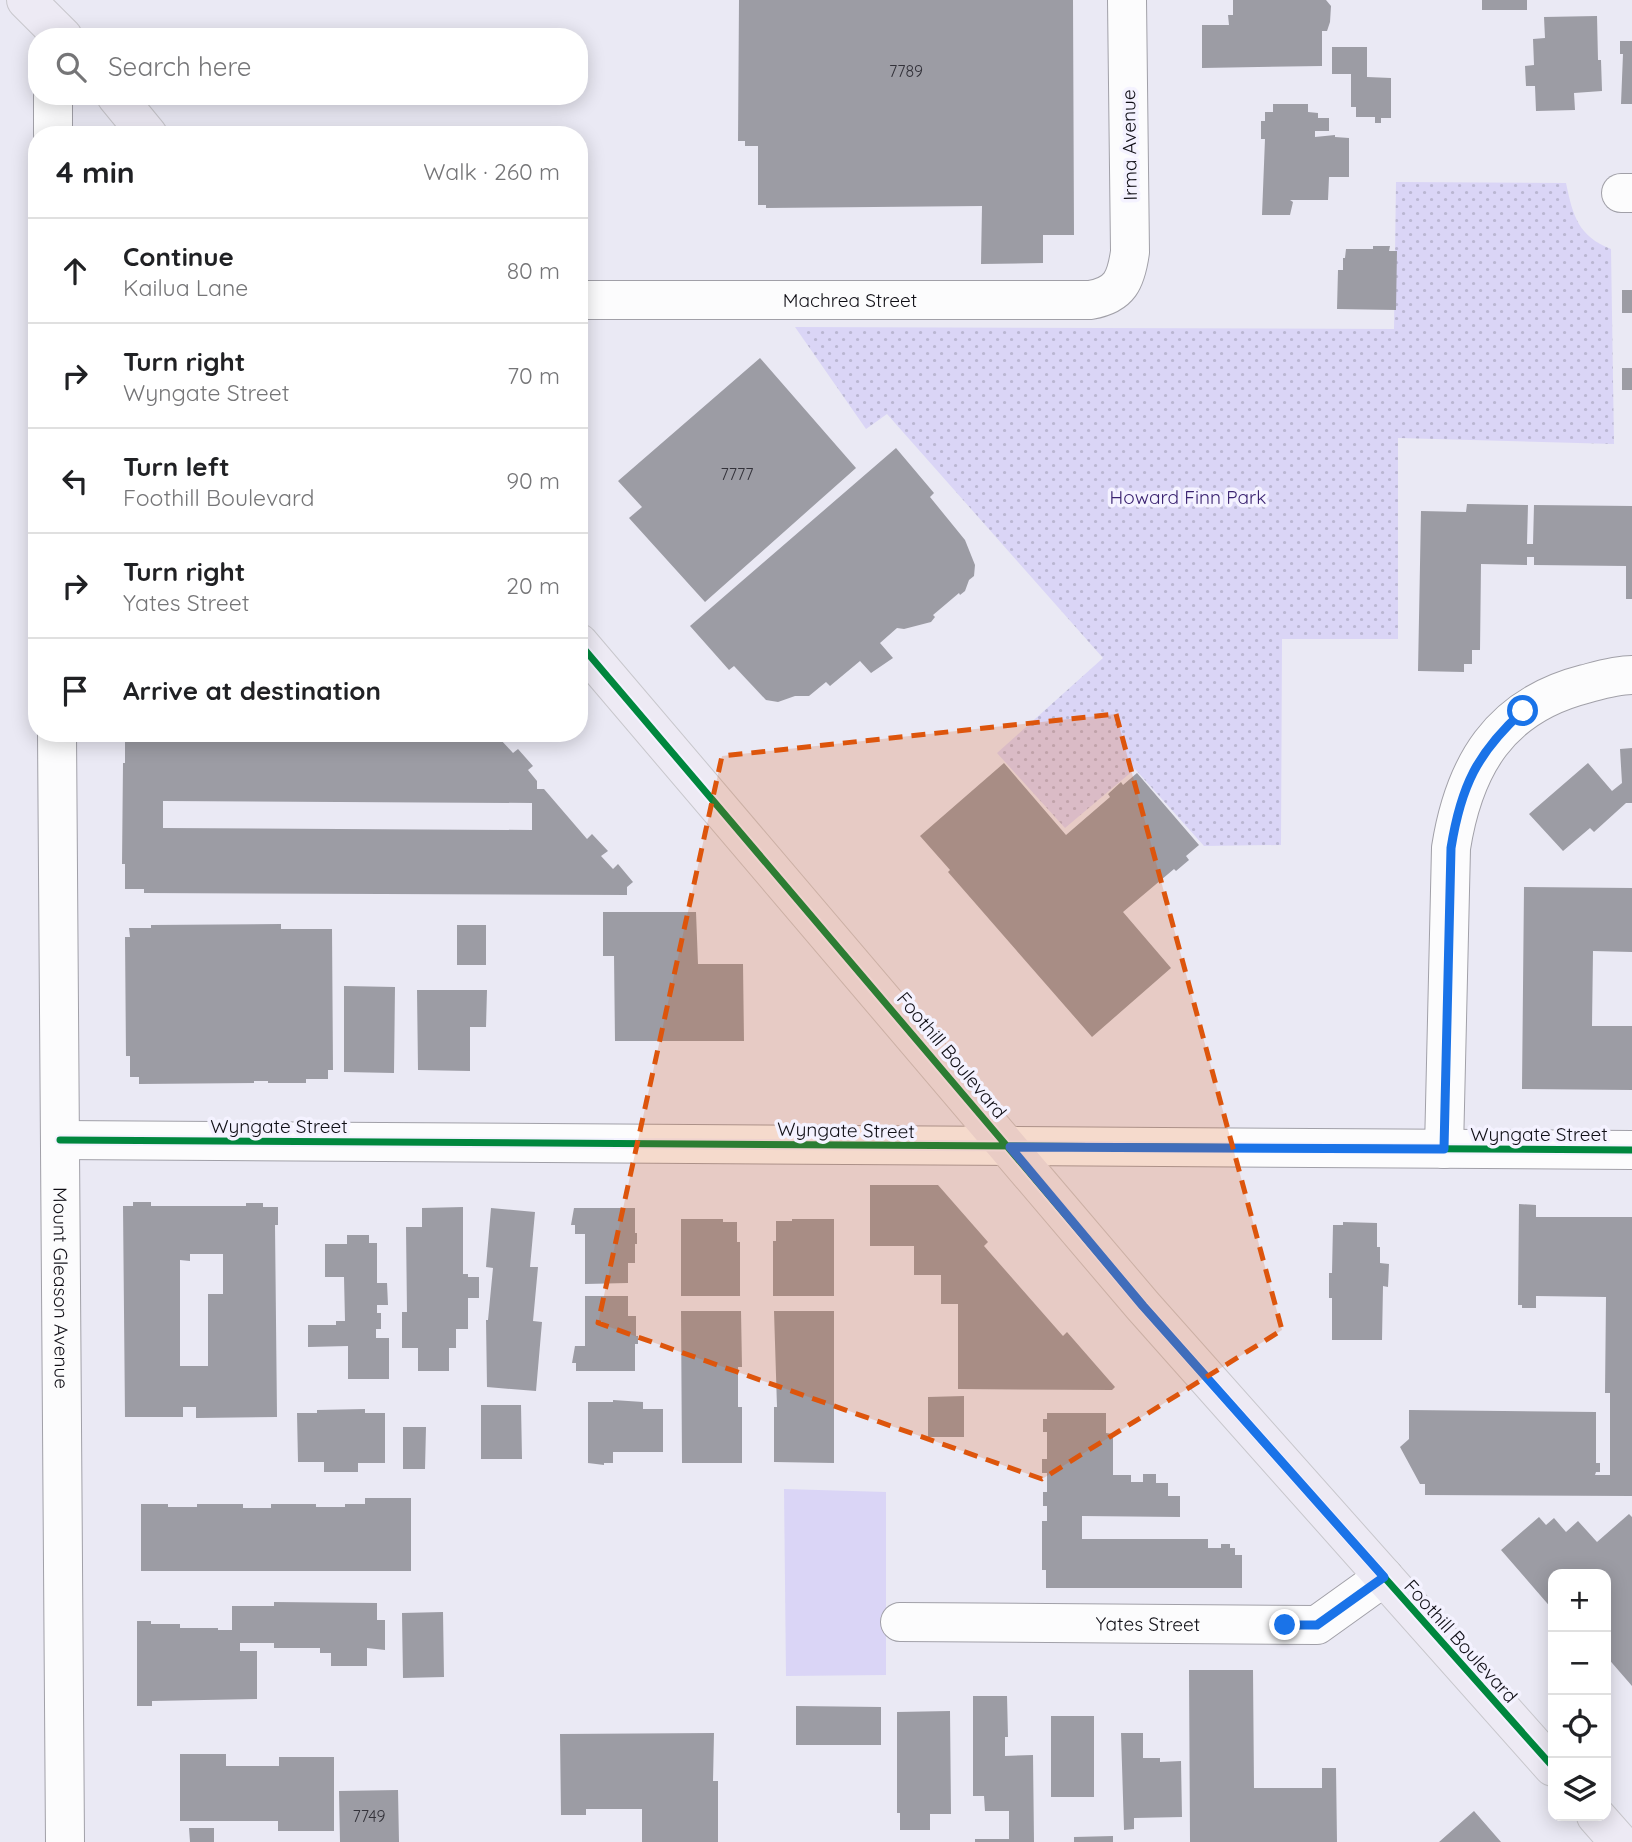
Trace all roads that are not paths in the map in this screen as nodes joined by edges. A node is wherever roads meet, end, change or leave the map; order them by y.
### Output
1 (26, 0) edge
2 (1127, 0) edge
3 (56, 25) edge
4 (53, 105) edge
5 (123, 105) edge
6 (53, 126) edge
7 (141, 126) edge
8 (1118, 288) joint
9 (588, 300) edge
10 (588, 654) edge
11 (1632, 675) edge
12 (57, 742) edge
13 (60, 1140) junction
14 (1010, 1147) junction
15 (1444, 1149) junction
16 (1632, 1150) edge
17 (1384, 1577) junction
18 (900, 1622) dead end
19 (1548, 1762) edge
20 (1600, 1821) edge
21 (65, 1842) edge
22 (1619, 1842) edge

1 - 3 main road
2 - 8 street, Irma Avenue
4 - 6 street
5 - 7 main road
8 - 9 street, Machrea Street
10 - 14 main road, Foothill Boulevard
11 - 15 street
12 - 13 street, Mount Gleason Avenue
13 - 14 street, Wyngate Street
13 - 21 street, Mount Gleason Avenue
14 - 15 street, Wyngate Street
14 - 17 main road, Foothill Boulevard
15 - 16 street, Wyngate Street
17 - 18 street, Yates Street
17 - 19 main road, Foothill Boulevard
20 - 22 main road

